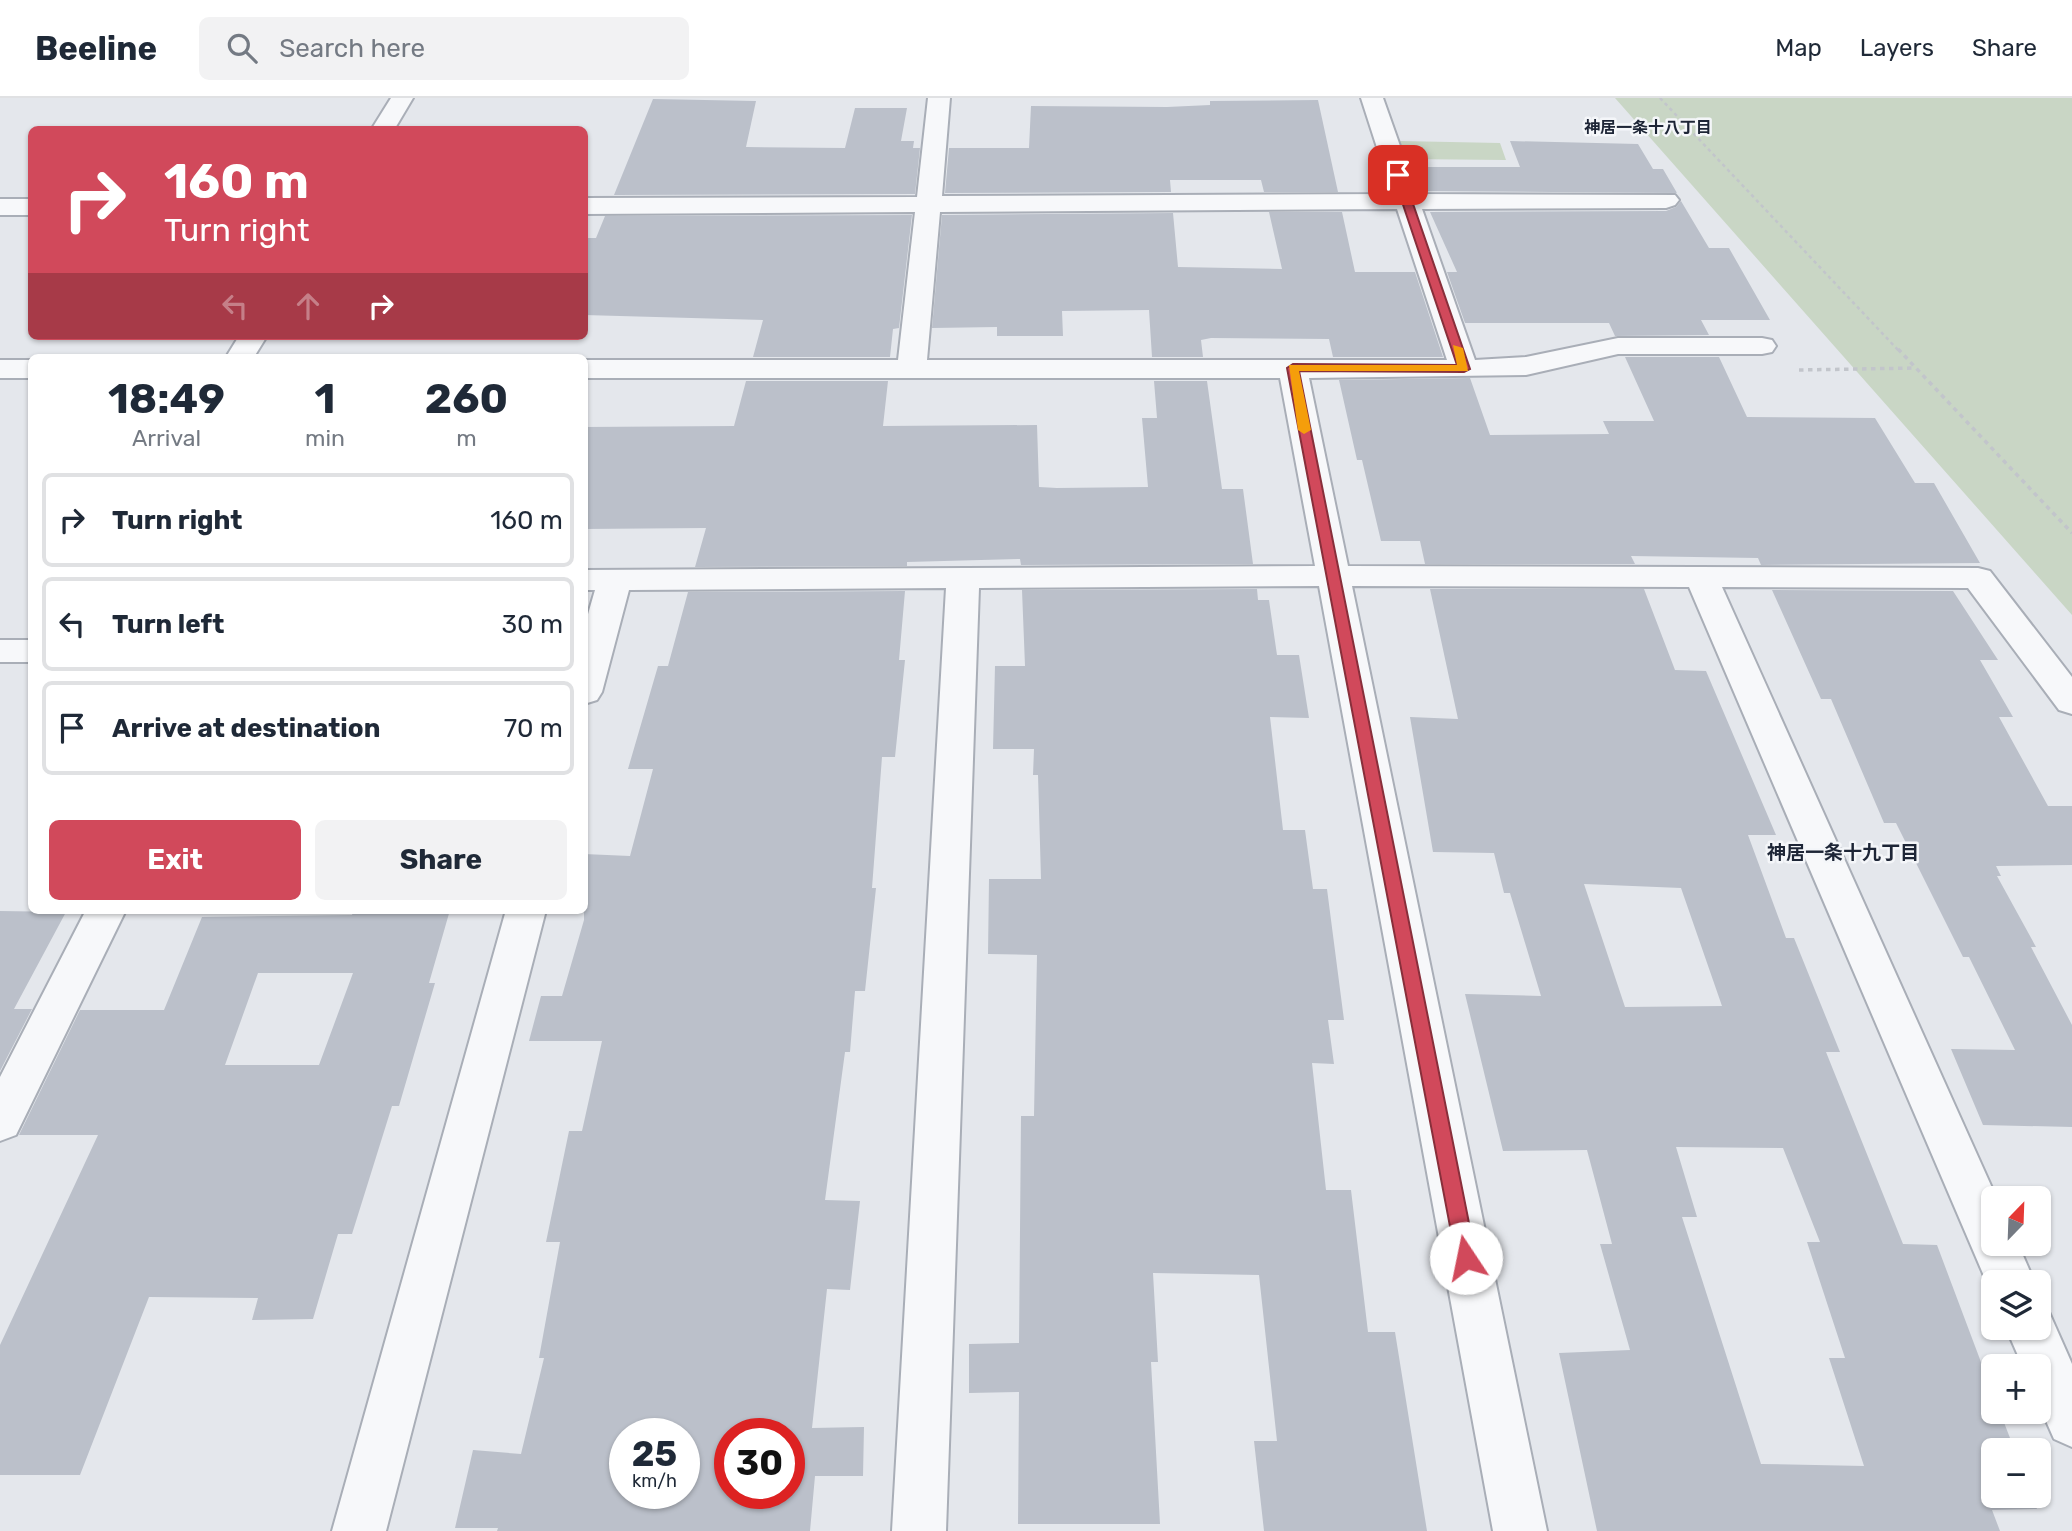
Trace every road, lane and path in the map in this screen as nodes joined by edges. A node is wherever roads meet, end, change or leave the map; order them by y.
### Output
1 (402, 98) edge
2 (939, 98) edge
3 (1372, 98) edge
4 (1660, 98) edge
5 (384, 126) edge
6 (1666, 200) dead end
7 (1407, 201) junction
8 (928, 205) junction
9 (588, 206) edge
10 (0, 207) edge
11 (28, 207) edge
12 (1762, 345) dead end
13 (912, 368) junction
14 (1293, 368) junction
15 (0, 369) edge
16 (28, 369) edge
17 (588, 369) edge
18 (1464, 369) junction
19 (2072, 533) edge
20 (1332, 576) junction
21 (1701, 577) junction
22 (963, 578) junction
23 (599, 580) edge
24 (0, 651) edge
25 (28, 651) edge
26 (588, 662) edge
27 (2072, 702) edge
28 (105, 914) edge
29 (525, 914) edge
30 (0, 1122) edge
31 (1981, 1213) edge
32 (2036, 1340) edge
33 (2072, 1422) edge
34 (359, 1531) edge
35 (919, 1531) edge
36 (1520, 1531) edge

1 - 5 street
2 - 8 street
3 - 7 street
4 - 19 path
6 - 7 street
7 - 8 street
7 - 18 street
8 - 9 street
8 - 13 street
10 - 11 street
12 - 18 street
13 - 14 street
13 - 17 street
14 - 18 street
14 - 20 street
15 - 16 street
20 - 21 street
20 - 22 street
20 - 36 street
21 - 27 street
21 - 31 street
22 - 23 street
22 - 35 street
23 - 26 street
24 - 25 street
28 - 30 street
29 - 34 street
32 - 33 street

